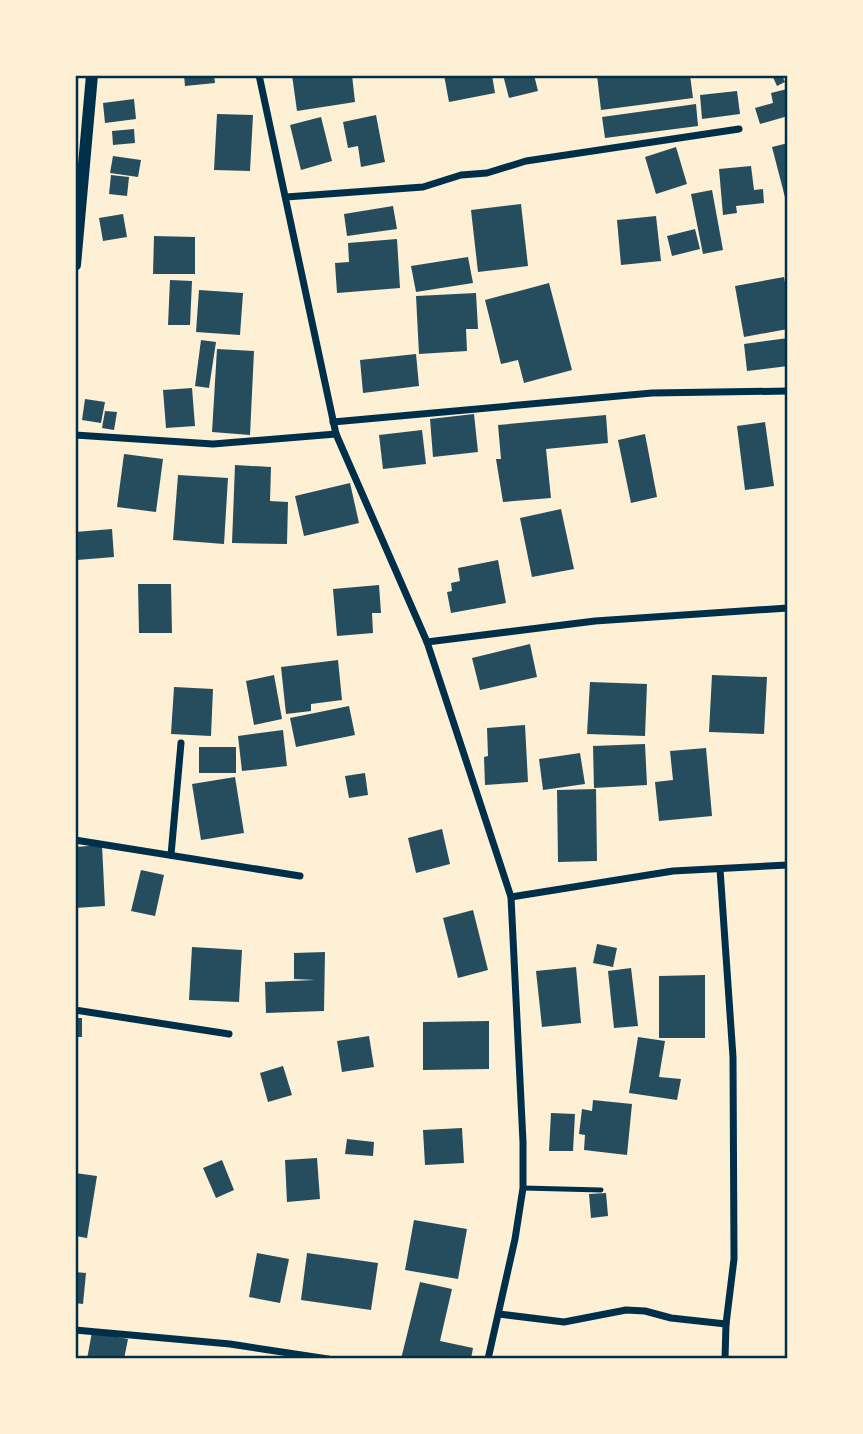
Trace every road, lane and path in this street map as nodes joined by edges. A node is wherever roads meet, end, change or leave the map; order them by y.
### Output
1 (92, 75) edge
2 (259, 75) edge
3 (739, 129) dead end
4 (286, 197) junction
5 (75, 265) edge
6 (788, 391) edge
7 (333, 422) junction
8 (336, 434) junction
9 (75, 435) edge
10 (788, 608) edge
11 (427, 642) junction
12 (181, 743) dead end
13 (75, 840) edge
14 (171, 855) junction
15 (788, 864) edge
16 (720, 869) junction
17 (300, 876) dead end
18 (511, 897) junction
19 (75, 1010) edge
20 (229, 1034) dead end
21 (523, 1188) junction
22 (601, 1189) dead end
23 (499, 1314) junction
24 (726, 1324) junction
25 (75, 1330) edge
26 (328, 1359) edge
27 (488, 1359) edge
28 (725, 1359) edge

1 - 5 street
2 - 4 street
3 - 4 street
4 - 7 street
6 - 7 street
7 - 8 street
8 - 9 street
8 - 11 street
10 - 11 street
11 - 18 street
12 - 14 street
13 - 14 street
14 - 17 street
15 - 16 street
16 - 18 street
16 - 24 street
18 - 21 street
19 - 20 street
21 - 22 lane
21 - 23 street
23 - 24 street
23 - 27 street
24 - 28 street
25 - 26 street

